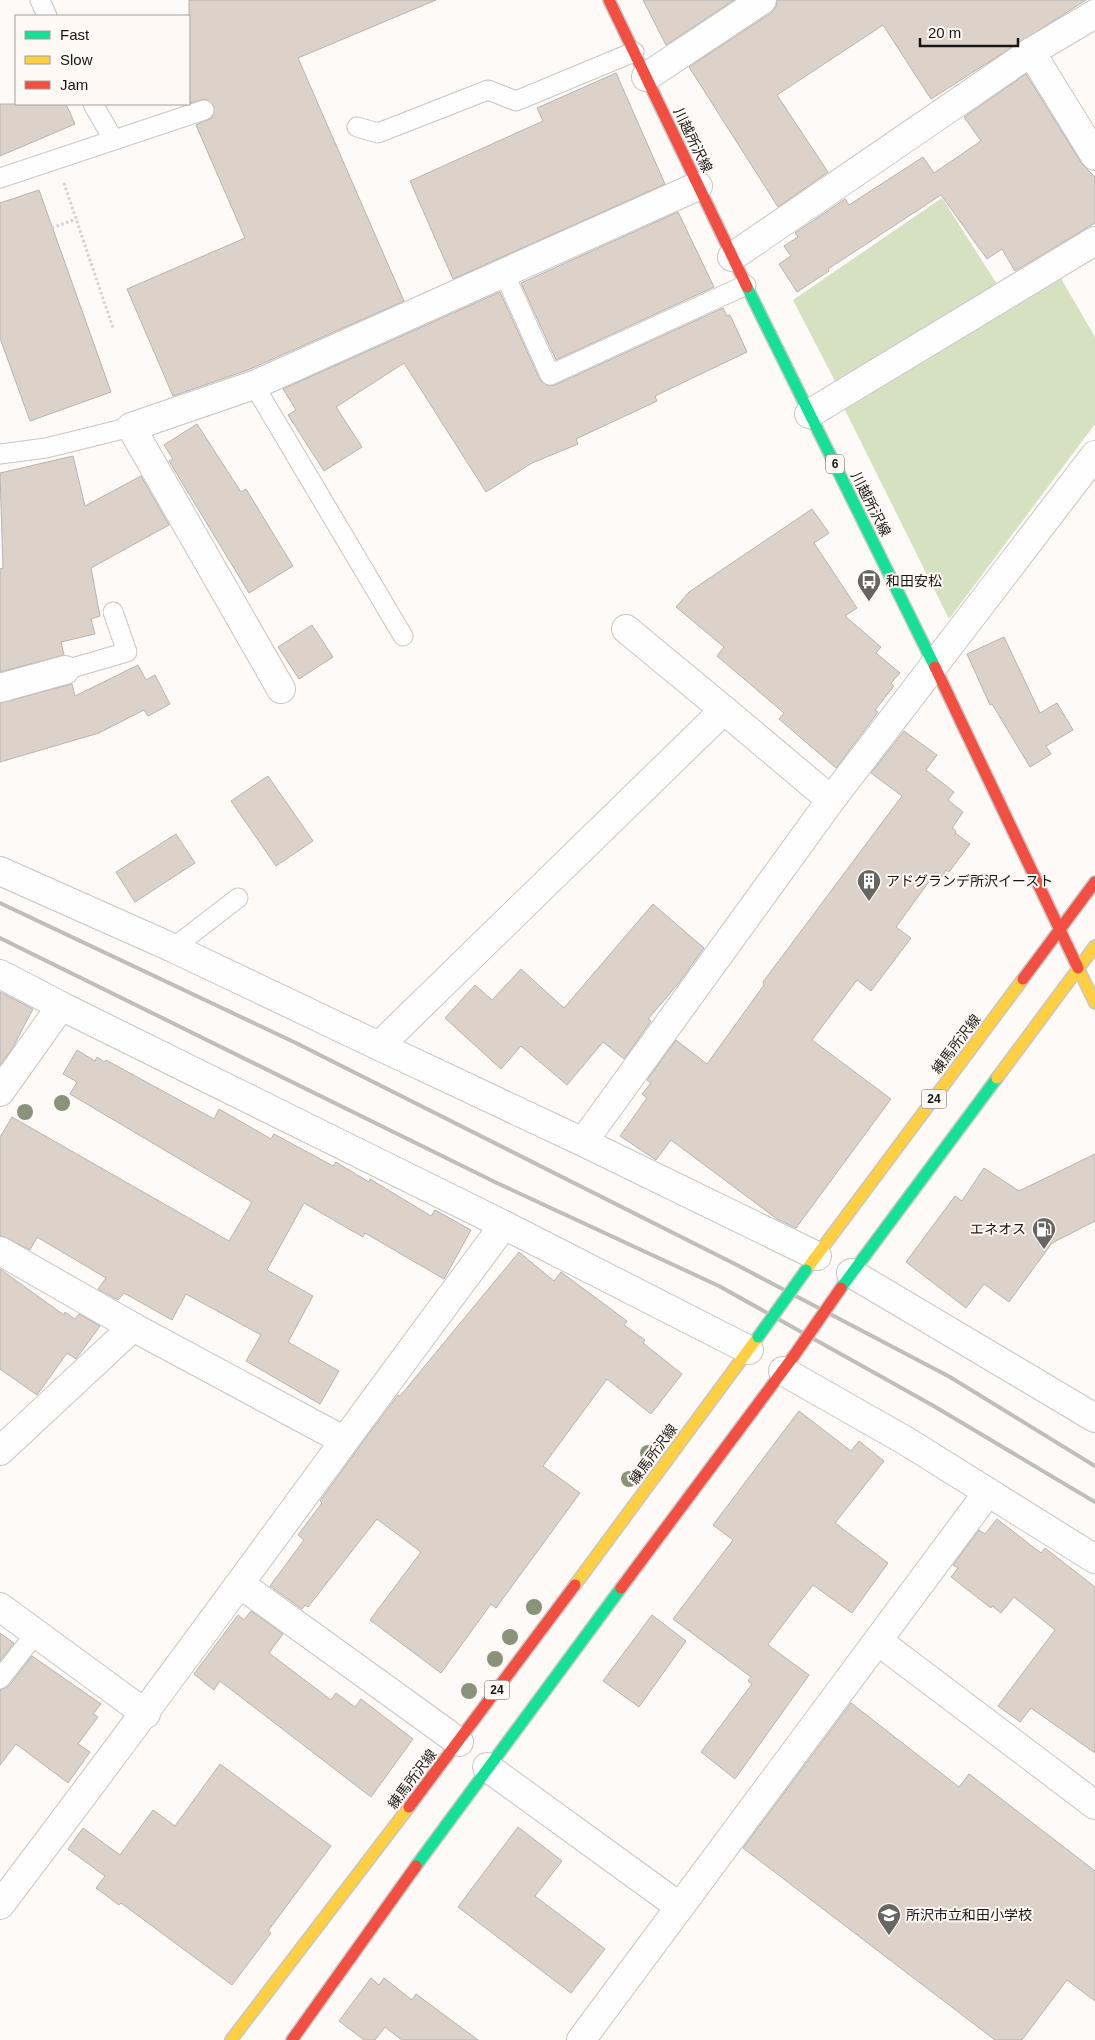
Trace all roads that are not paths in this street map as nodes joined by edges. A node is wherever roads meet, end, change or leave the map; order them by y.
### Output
1 (40, 0) edge
2 (609, 0) edge
3 (762, 0) edge
4 (1095, 14) edge
5 (47, 15) edge
6 (634, 52) junction
7 (1031, 52) junction
8 (646, 78) junction
9 (94, 105) edge
10 (204, 110) dead end
11 (358, 127) dead end
12 (113, 139) junction
13 (1095, 156) edge
14 (0, 178) edge
15 (698, 186) junction
16 (1095, 241) edge
17 (732, 257) junction
18 (504, 273) junction
19 (746, 284) junction
20 (254, 384) junction
21 (809, 414) junction
22 (131, 427) junction
23 (0, 454) edge
24 (1095, 455) edge
25 (113, 612) dead end
26 (626, 629) dead end
27 (403, 636) dead end
28 (934, 664) junction
29 (65, 670) joint
30 (0, 688) edge
31 (281, 689) dead end
32 (724, 710) junction
33 (831, 800) junction
34 (0, 871) edge
35 (1095, 882) edge
36 (238, 898) dead end
37 (1061, 928) junction
38 (1095, 946) edge
39 (173, 948) junction
40 (1078, 968) junction
41 (0, 974) edge
42 (1095, 1003) edge
43 (61, 1006) junction
44 (379, 1046) junction
45 (0, 1092) edge
46 (583, 1142) junction
47 (504, 1224) junction
48 (0, 1251) edge
49 (812, 1263) junction
50 (846, 1281) junction
51 (133, 1327) junction
52 (753, 1343) junction
53 (788, 1364) junction
54 (1095, 1418) edge
55 (344, 1440) junction
56 (0, 1451) edge
57 (988, 1492) junction
58 (1095, 1559) edge
59 (240, 1584) junction
60 (0, 1607) edge
61 (36, 1634) junction
62 (878, 1641) junction
63 (0, 1679) edge
64 (146, 1714) junction
65 (458, 1742) junction
66 (487, 1768) junction
67 (1095, 1805) edge
68 (0, 1905) edge
69 (680, 1907) junction
70 (231, 2040) edge
71 (292, 2040) edge
72 (581, 2040) edge

1 - 5 lane
2 - 6 main road, 川越所沢線 / 6
3 - 8 street
4 - 7 street
6 - 8 main road, 川越所沢線 / 6
6 - 11 lane
7 - 13 street
7 - 17 street
8 - 15 main road, 川越所沢線 / 6
9 - 12 lane
10 - 12 lane
12 - 14 lane
15 - 17 main road, 川越所沢線 / 6
15 - 18 street
16 - 21 street
17 - 19 main road, 川越所沢線 / 6
18 - 19 lane
18 - 20 street
19 - 21 main road, 川越所沢線 / 6
20 - 22 street
20 - 27 lane
21 - 28 main road, 川越所沢線 / 6
22 - 23 lane
22 - 31 street
24 - 28 street
25 - 29 lane
26 - 32 street
28 - 33 street
28 - 37 main road, 川越所沢線 / 6
29 - 30 street
32 - 33 street
32 - 44 street
33 - 46 street
34 - 39 street
35 - 37 main road, 練馬所沢線 / 24
36 - 39 lane
37 - 40 main road, 川越所沢線 / 6
37 - 49 main road, 練馬所沢線 / 24
38 - 40 main road
39 - 44 street
40 - 42 main road, 川越所沢線
40 - 50 main road
41 - 43 street
43 - 45 street
43 - 47 street
44 - 46 street
46 - 49 street
47 - 52 street
47 - 55 street
48 - 51 street
49 - 52 main road, 練馬所沢線 / 24, bridge
50 - 53 main road, bridge
50 - 54 street
51 - 55 street
51 - 56 street
52 - 65 main road, 練馬所沢線 / 24
53 - 57 street
53 - 66 main road
55 - 59 street
57 - 58 street
57 - 62 street
59 - 64 street
59 - 65 street
60 - 61 street
61 - 63 lane
61 - 64 street
62 - 67 street
62 - 69 street
64 - 68 street
65 - 70 main road, 練馬所沢線 / 24
66 - 69 street
66 - 71 main road
69 - 72 street

